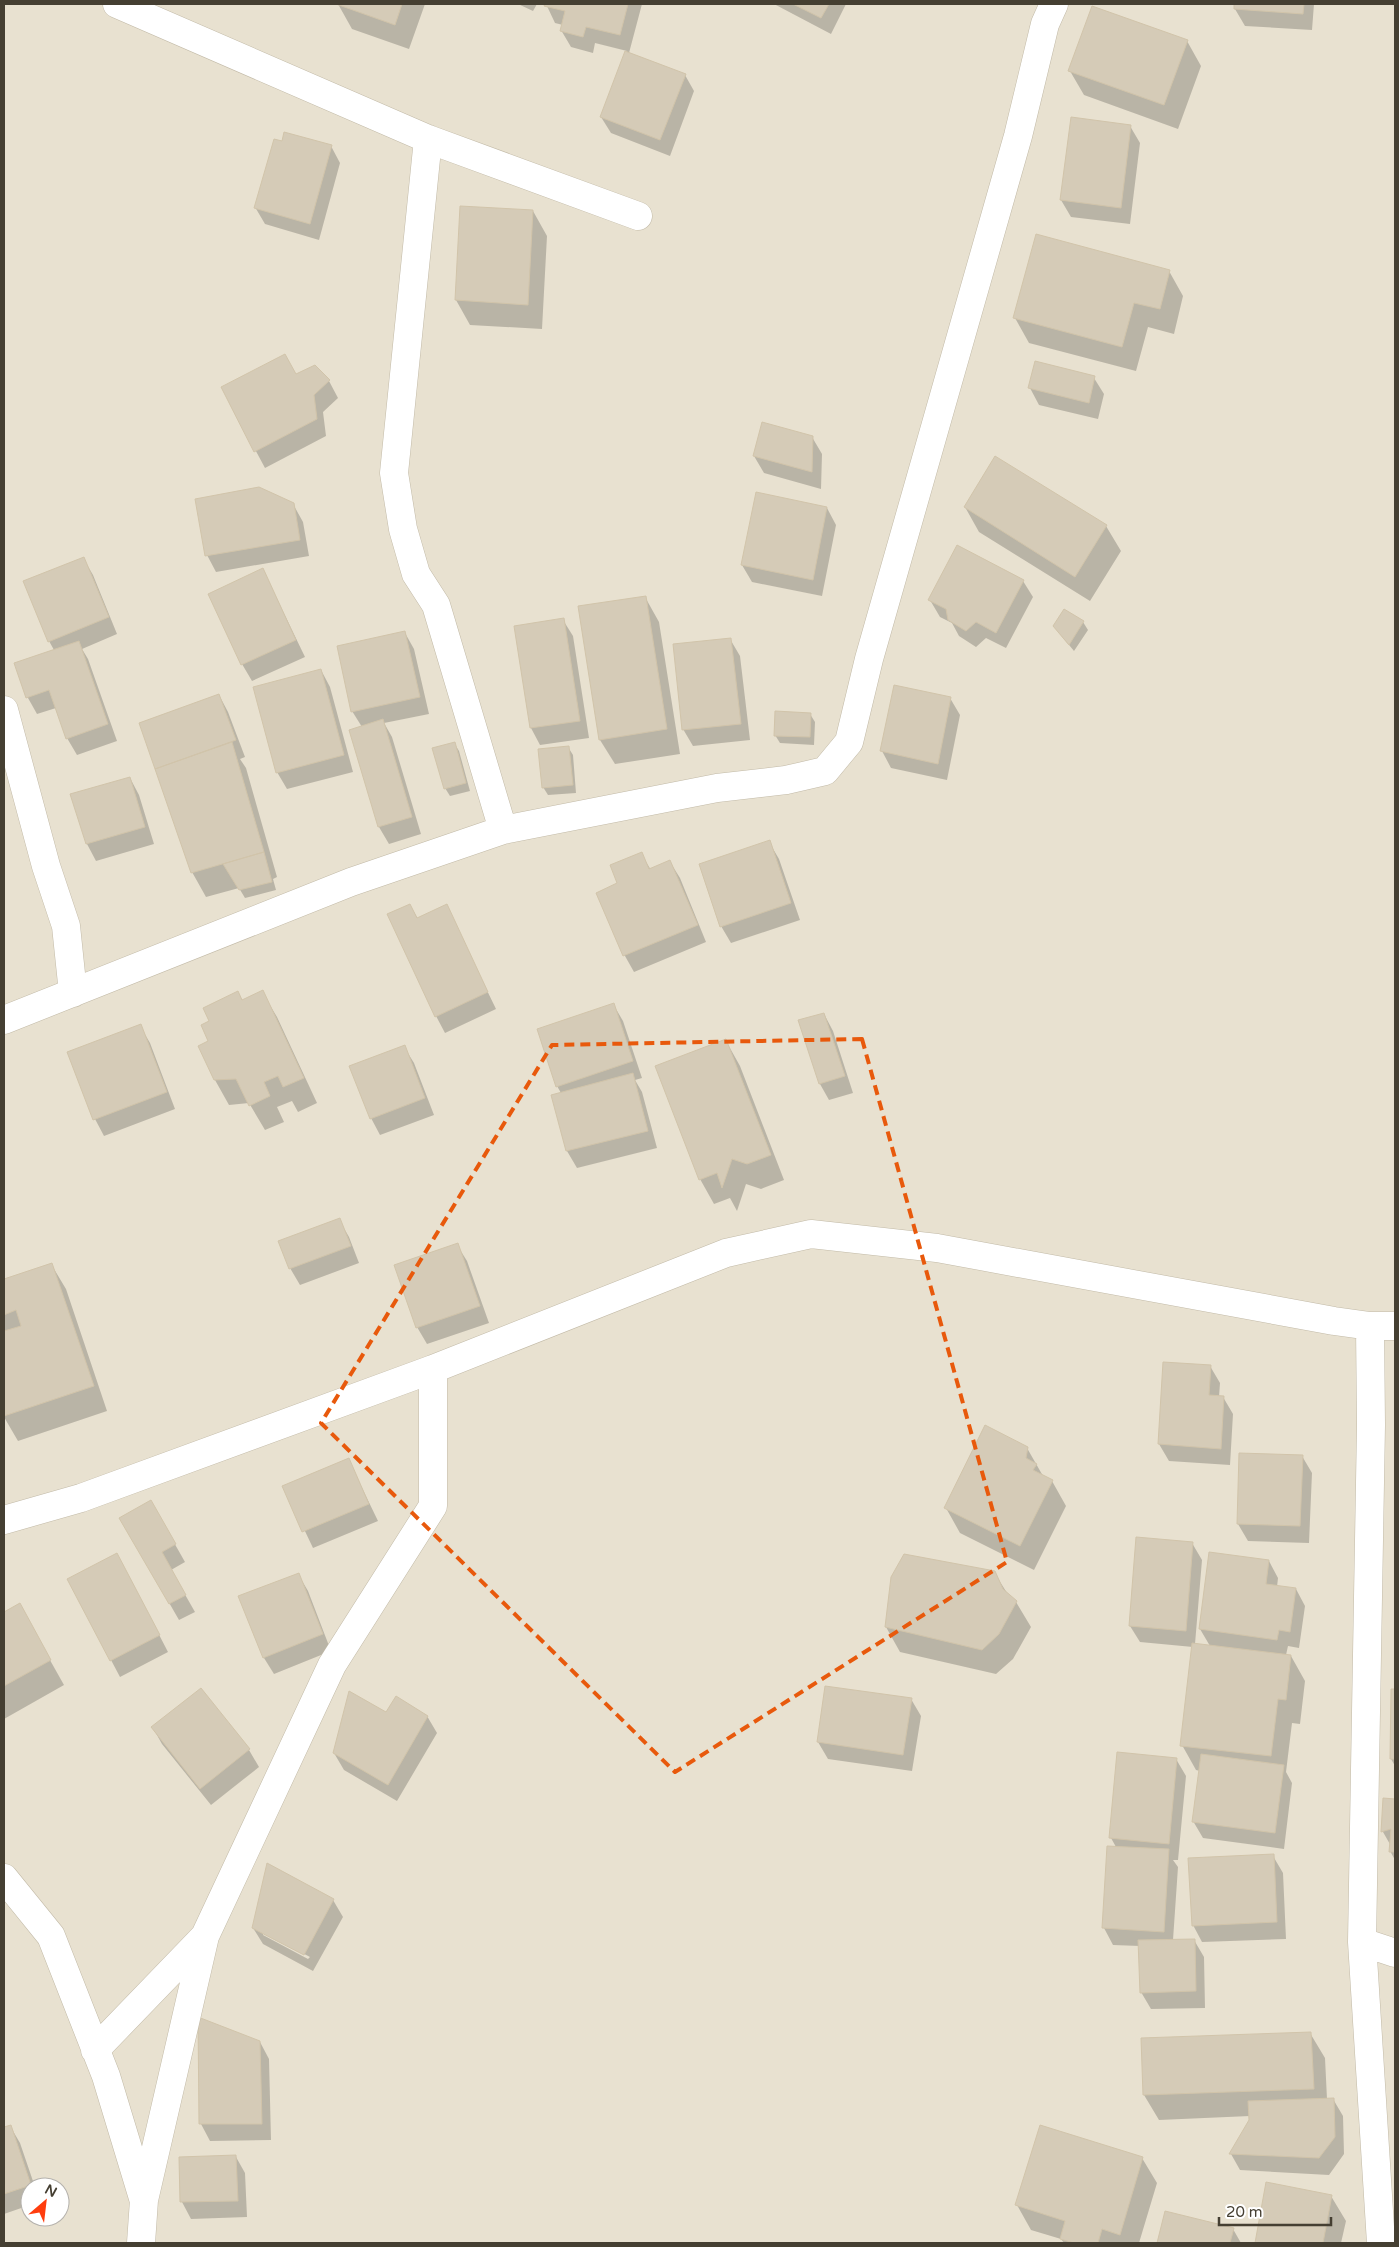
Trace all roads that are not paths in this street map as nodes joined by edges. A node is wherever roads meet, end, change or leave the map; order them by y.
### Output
1 (117, 4) edge
2 (1054, 4) edge
3 (428, 139) junction
4 (638, 216) dead end
5 (4, 710) edge
6 (503, 830) junction
7 (73, 993) junction
8 (4, 1020) edge
9 (1383, 1326) edge
10 (433, 1369) junction
11 (4, 1520) edge
12 (4, 1878) edge
13 (205, 1936) junction
14 (1362, 1942) junction
15 (1395, 1953) edge
16 (95, 2050) junction
17 (144, 2200) junction
18 (142, 2243) edge
19 (1381, 2243) edge

1 - 3 street
2 - 6 street
3 - 4 street
3 - 6 street
5 - 7 street
6 - 7 street
7 - 8 street
9 - 10 street
9 - 14 street
10 - 11 street
10 - 13 street
12 - 16 street
13 - 16 street
13 - 17 street
14 - 15 street
14 - 19 street
16 - 17 street
17 - 18 street

